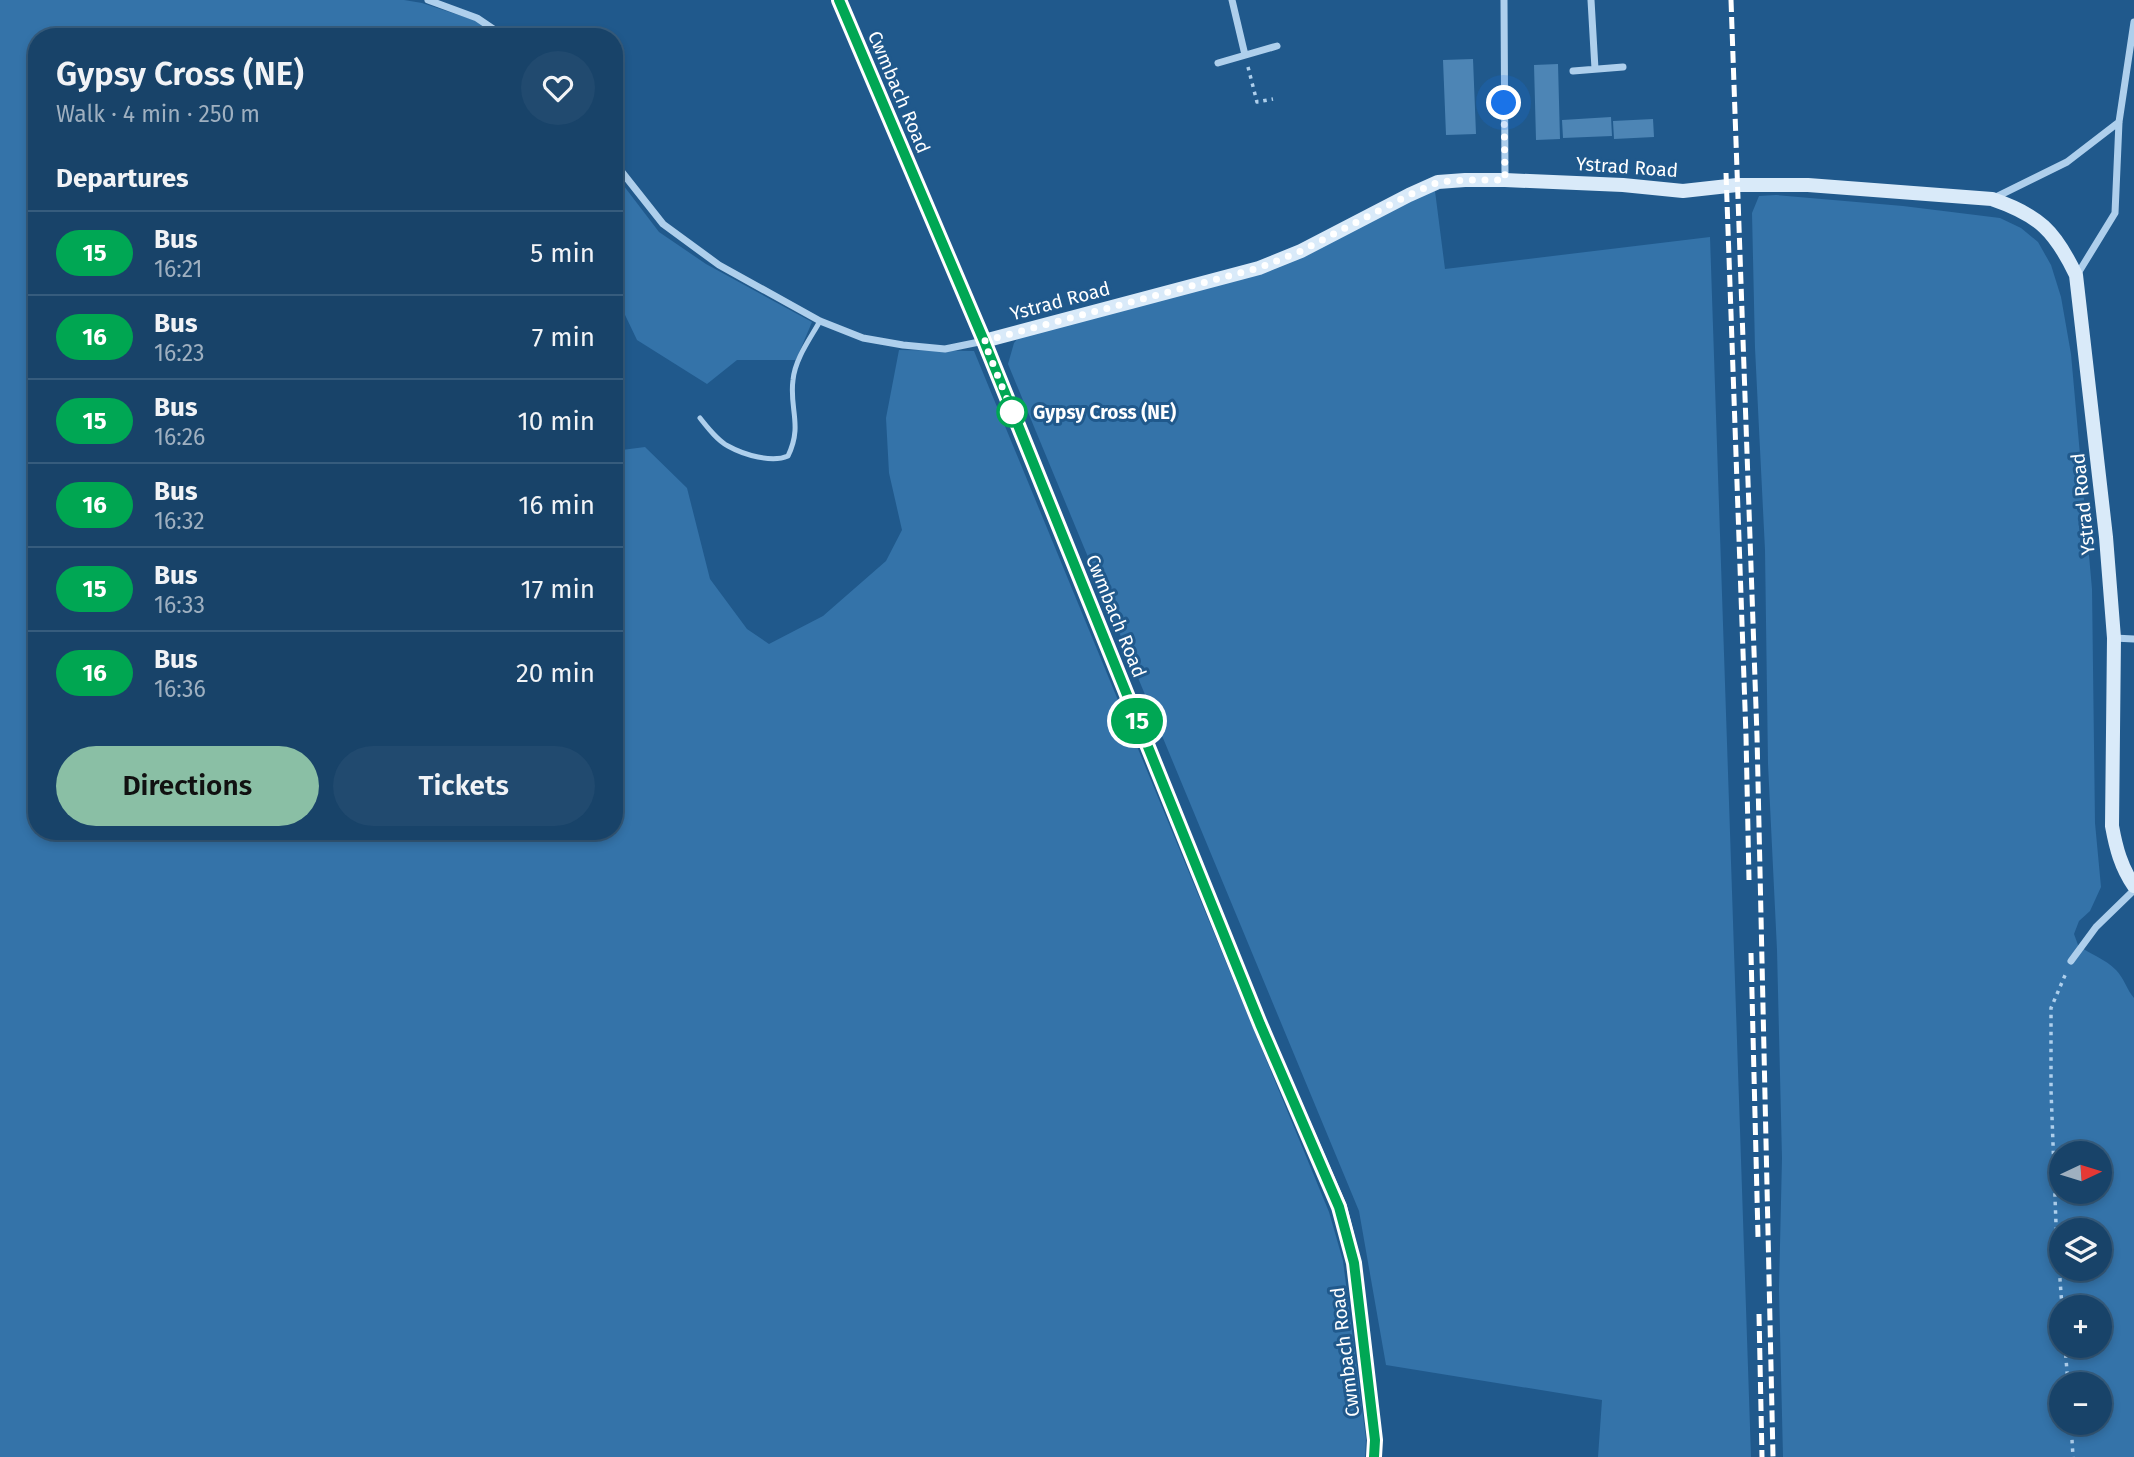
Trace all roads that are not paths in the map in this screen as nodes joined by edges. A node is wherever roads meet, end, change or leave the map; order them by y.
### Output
1 (428, 0) edge
2 (839, 0) edge
3 (1232, 0) edge
4 (1504, 0) edge
5 (1591, 0) edge
6 (2134, 22) edge
7 (492, 28) edge
8 (1277, 46) dead end
9 (1245, 55) junction
10 (1217, 63) dead end
11 (1623, 67) dead end
12 (1595, 69) junction
13 (1573, 71) dead end
14 (2119, 122) junction
15 (623, 173) edge
16 (1505, 180) junction
17 (1992, 198) junction
18 (2076, 275) junction
19 (820, 321) junction
20 (984, 341) junction
21 (700, 418) dead end
22 (2114, 638) junction
23 (2134, 639) edge
24 (2134, 888) edge
25 (2071, 961) road end
26 (1374, 1457) edge

1 - 7 street
2 - 20 street, Cwmbach Road
3 - 9 street
4 - 16 street
5 - 12 street
6 - 14 street
8 - 9 street
9 - 10 street
11 - 12 street
12 - 13 street
14 - 17 street
14 - 18 street
15 - 19 street, Ystrad Road
16 - 17 street, Ystrad Road
16 - 20 street, Ystrad Road
17 - 18 street, Ystrad Road
18 - 22 street, Ystrad Road
19 - 20 street, Ystrad Road
19 - 21 lane
20 - 26 street, Cwmbach Road
22 - 23 street
22 - 24 street, Ystrad Road
24 - 25 street

